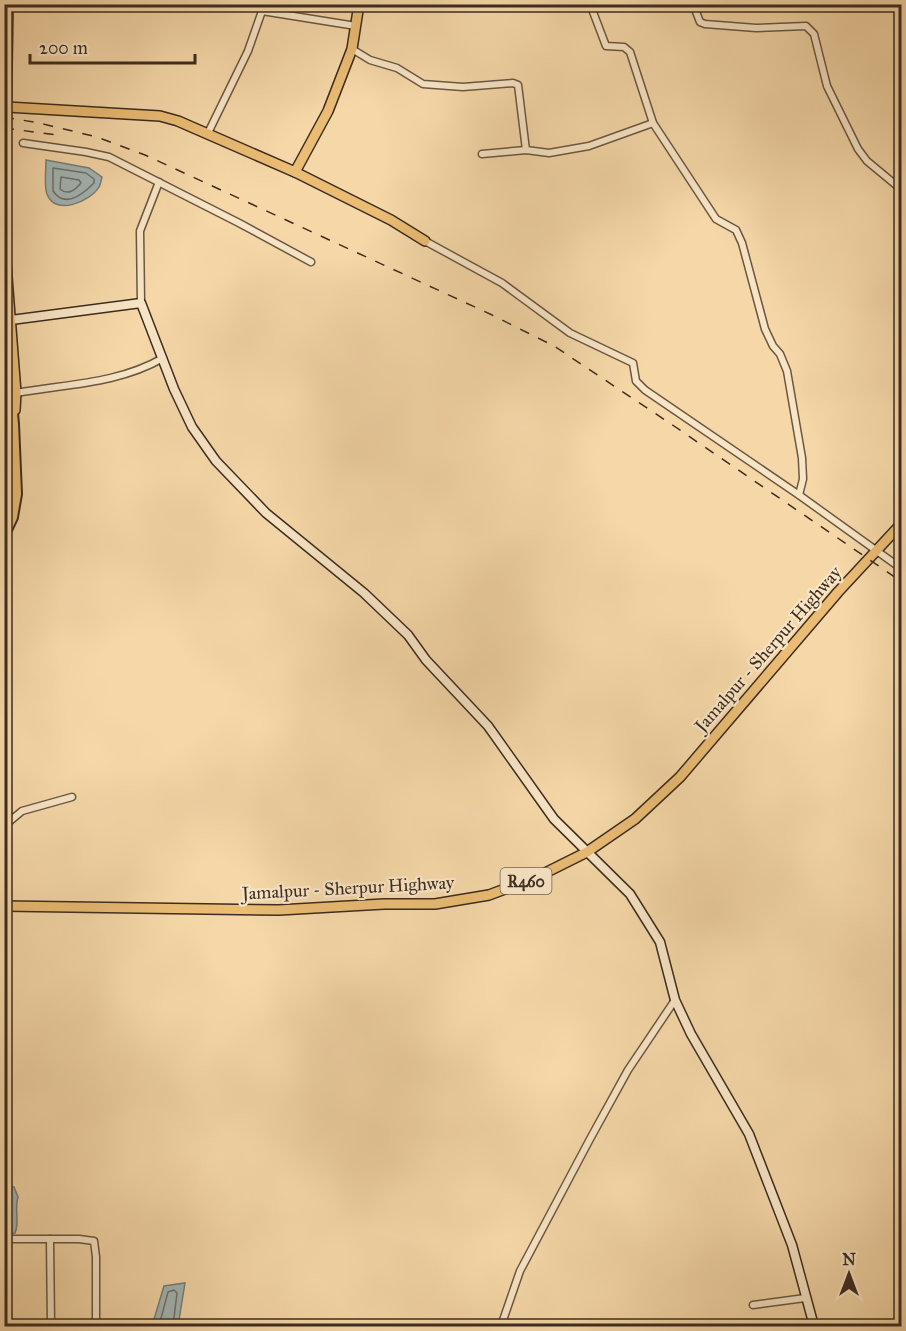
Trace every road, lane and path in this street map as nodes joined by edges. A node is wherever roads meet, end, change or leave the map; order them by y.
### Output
1 (8, 4) edge
2 (359, 4) edge
3 (590, 4) edge
4 (693, 4) edge
5 (262, 8) edge
6 (356, 27) junction
7 (6, 31) edge
8 (352, 49) junction
9 (7, 107) junction
10 (653, 123) junction
11 (208, 133) junction
12 (23, 143) dead end
13 (526, 150) junction
14 (482, 154) dead end
15 (295, 172) junction
16 (159, 182) junction
17 (902, 190) edge
18 (425, 241) joint
19 (311, 262) dead end
20 (5, 264) edge
21 (141, 303) junction
22 (8, 323) edge
23 (163, 358) junction
24 (16, 393) junction
25 (13, 424) junction
26 (799, 495) junction
27 (902, 523) edge
28 (4, 534) edge
29 (875, 551) junction
30 (902, 569) edge
31 (72, 797) dead end
32 (4, 826) edge
33 (587, 852) junction
34 (4, 906) edge
35 (675, 1000) junction
36 (4, 1239) edge
37 (50, 1239) junction
38 (805, 1298) junction
39 (753, 1305) dead end
40 (51, 1326) edge
41 (96, 1326) edge
42 (501, 1326) edge
43 (814, 1326) edge

1 - 7 main road
2 - 6 main road
3 - 10 street
4 - 17 street
5 - 6 street
5 - 11 street
6 - 8 main road
7 - 9 main road
8 - 13 street
8 - 15 main road
9 - 11 main road
9 - 20 main road
10 - 13 street
10 - 26 street
11 - 15 main road
12 - 16 street
13 - 14 street
15 - 18 main road
16 - 19 street
16 - 21 street
18 - 26 street
20 - 22 main road
21 - 22 main road
21 - 23 main road
22 - 24 main road
22 - 25 highway
23 - 24 street
23 - 33 main road
24 - 25 main road
25 - 28 highway
26 - 29 street
27 - 29 main road, Jamalpur - Sherpur Highway / R460
29 - 30 street
29 - 33 main road, Jamalpur - Sherpur Highway / R460
31 - 32 street
33 - 34 main road, Jamalpur - Sherpur Highway / R460
33 - 35 main road
35 - 38 main road
35 - 42 street
36 - 37 street
37 - 40 street
37 - 41 street
38 - 39 street
38 - 43 main road

